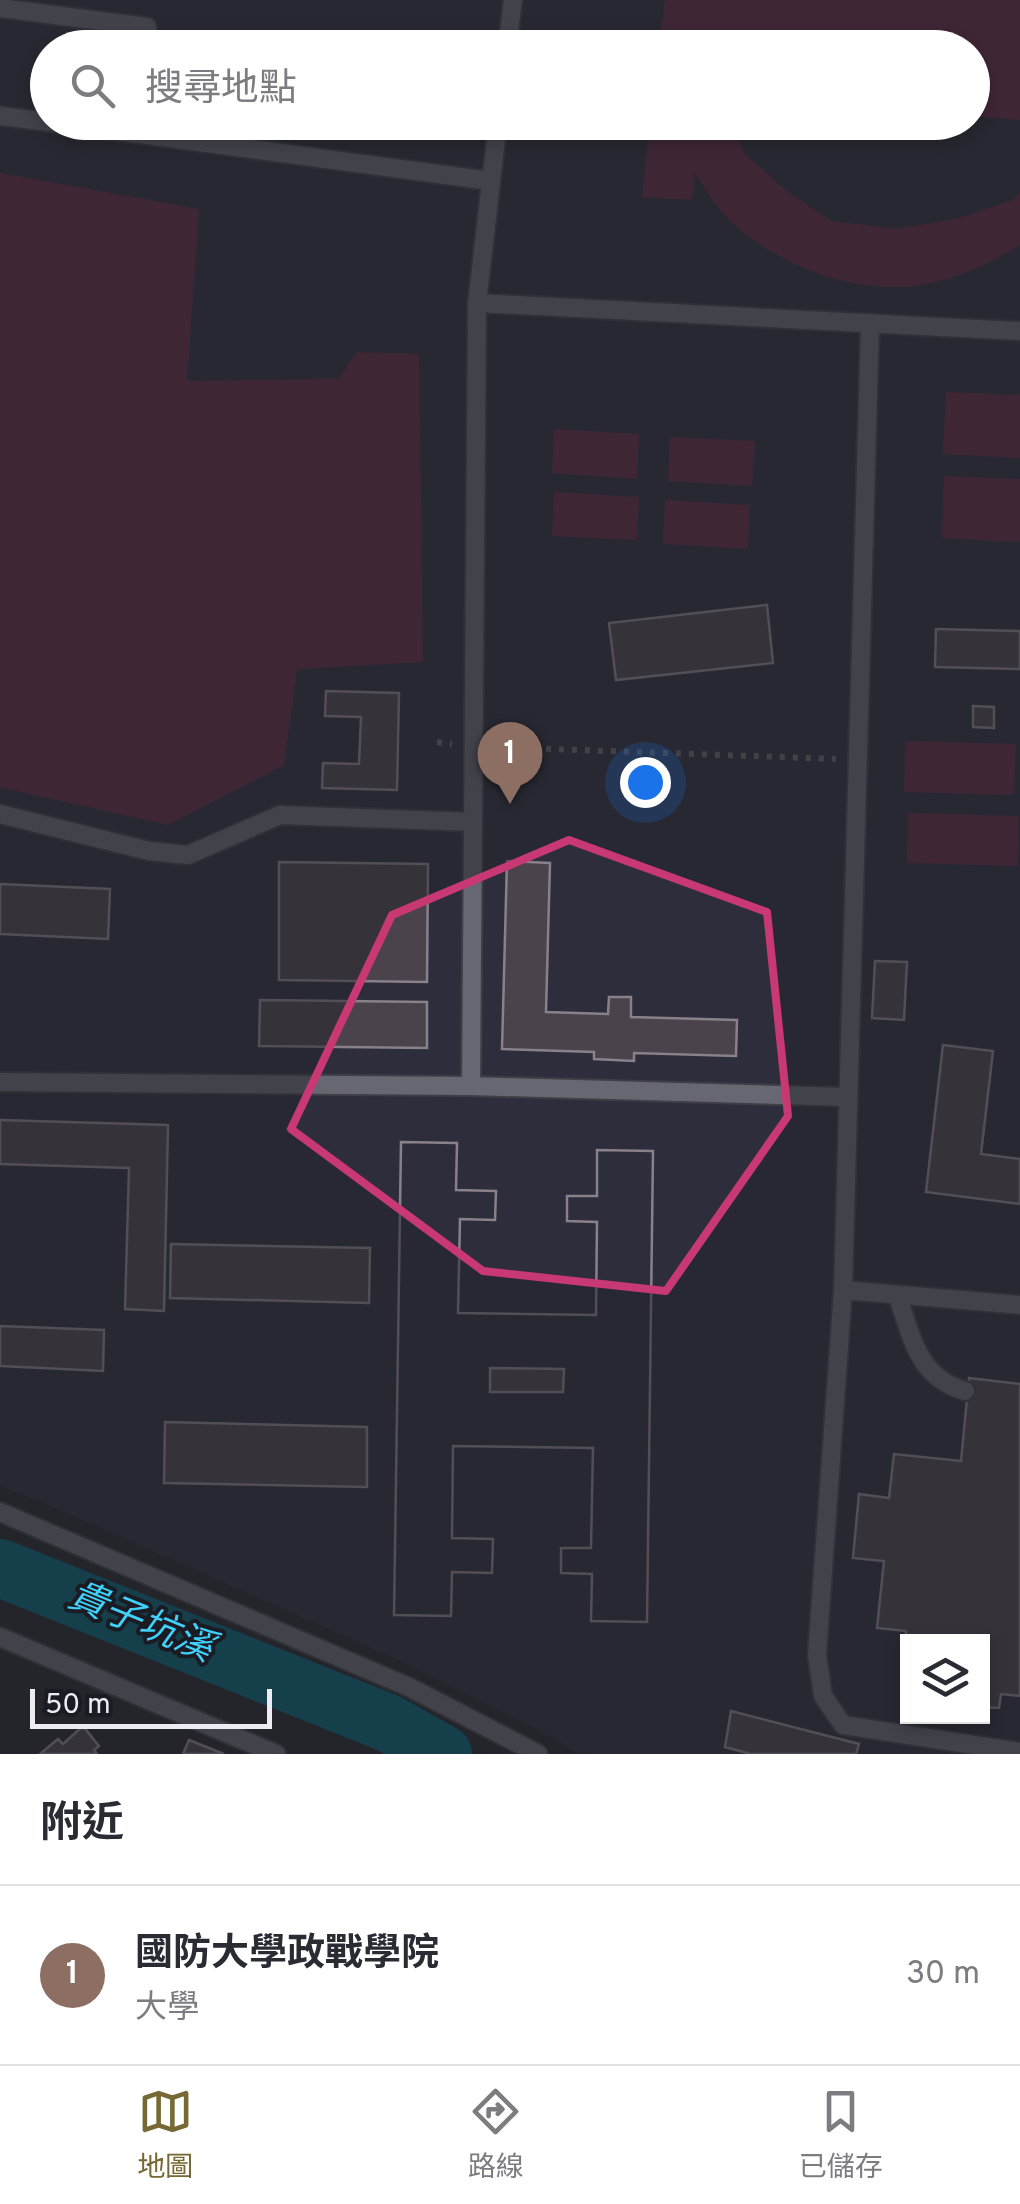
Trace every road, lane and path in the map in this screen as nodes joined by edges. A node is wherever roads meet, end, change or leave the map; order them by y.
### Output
1 (513, 0) edge
2 (0, 8) edge
3 (147, 30) edge
4 (509, 30) edge
5 (0, 116) edge
6 (30, 120) edge
7 (216, 140) edge
8 (496, 140) edge
9 (492, 181) junction
10 (477, 303) junction
11 (870, 323) junction
12 (1020, 331) edge
13 (437, 742) dead end
14 (474, 746) junction
15 (858, 760) junction
16 (0, 814) edge
17 (473, 822) junction
18 (0, 1082) edge
19 (472, 1086) junction
20 (848, 1096) junction
21 (843, 1290) junction
22 (897, 1294) junction
23 (1020, 1304) edge
24 (965, 1391) dead end
25 (0, 1512) edge
26 (0, 1637) edge
27 (1020, 1752) edge
28 (276, 1754) edge
29 (538, 1754) edge

1 - 4 lane
2 - 3 lane
5 - 6 lane
7 - 9 lane
8 - 9 lane
9 - 10 lane
10 - 11 lane
10 - 14 lane
11 - 12 lane
11 - 15 lane
13 - 14 path
14 - 15 path
14 - 17 lane
15 - 20 lane
16 - 17 lane
17 - 19 lane
18 - 19 lane
19 - 20 lane
20 - 21 lane
21 - 22 lane
21 - 27 lane
22 - 23 lane
22 - 24 lane
25 - 29 lane
26 - 28 lane

